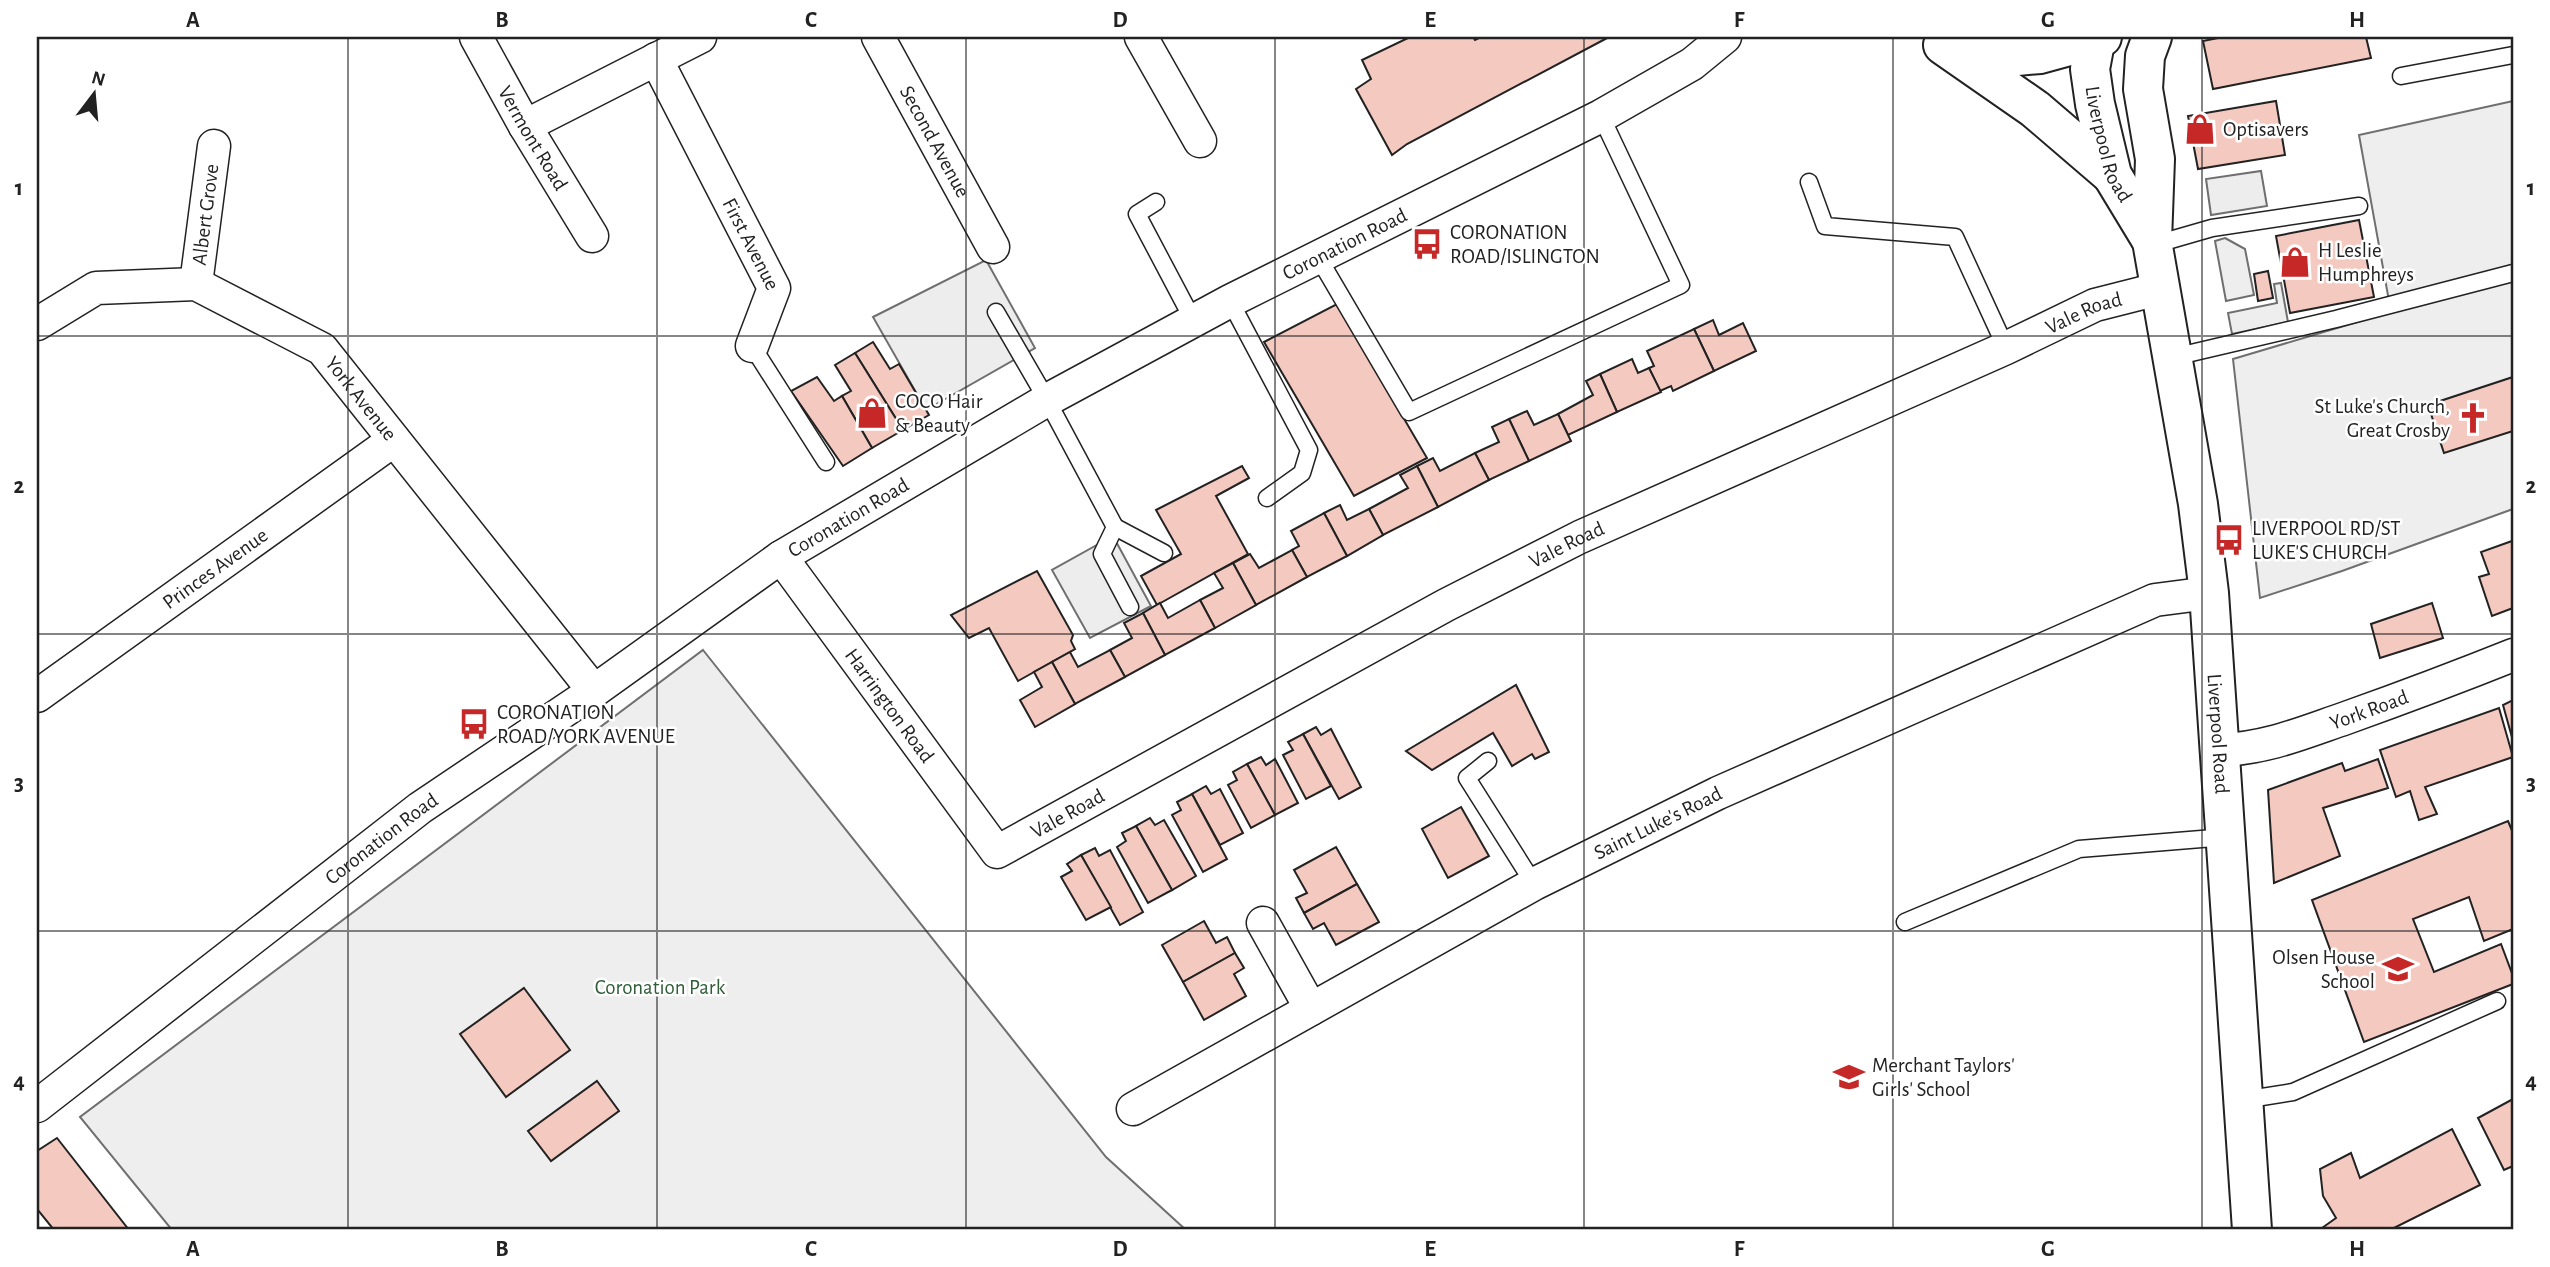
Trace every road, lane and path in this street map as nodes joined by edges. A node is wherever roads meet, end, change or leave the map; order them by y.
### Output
1 (476, 37) edge
2 (700, 37) edge
3 (878, 37) edge
4 (1141, 37) edge
5 (1725, 37) edge
6 (2098, 37) edge
7 (2152, 37) edge
8 (1931, 41) edge
9 (2513, 55) edge
10 (656, 59) junction
11 (2401, 76) dead end
12 (1601, 116) junction
13 (525, 126) junction
14 (1200, 141) dead end
15 (214, 146) dead end
16 (2112, 175) junction
17 (1809, 182) dead end
18 (1156, 202) dead end
19 (2359, 206) dead end
20 (592, 236) dead end
21 (2153, 243) junction
22 (993, 247) dead end
23 (1318, 257) junction
24 (2513, 274) edge
25 (196, 284) junction
26 (2162, 288) junction
27 (1230, 301) junction
28 (996, 312) dead end
29 (1193, 320) junction
30 (37, 324) edge
31 (752, 346) joint
32 (2006, 348) junction
33 (2174, 357) junction
34 (1047, 400) junction
35 (394, 440) junction
36 (826, 462) dead end
37 (1267, 498) dead end
38 (1115, 527) junction
39 (1164, 553) dead end
40 (781, 557) junction
41 (2209, 593) junction
42 (1130, 607) dead end
43 (2513, 655) edge
44 (594, 691) junction
45 (37, 696) edge
46 (2221, 750) junction
47 (1488, 761) dead end
48 (2226, 837) junction
49 (997, 852) joint
50 (1534, 884) junction
51 (1905, 922) dead end
52 (1263, 923) dead end
53 (2497, 1001) dead end
54 (1311, 1009) junction
55 (2243, 1100) junction
56 (37, 1106) edge
57 (1133, 1109) dead end
58 (2252, 1230) edge

1 - 13 street, Vermont Road
2 - 10 street
3 - 22 street, Second Avenue
4 - 14 street
5 - 12 street, Coronation Road
6 - 8 main road
6 - 16 main road, Liverpool Road
7 - 21 main road, Liverpool Road
8 - 16 main road
9 - 11 lane
10 - 13 street
10 - 31 street, First Avenue
12 - 23 street, Coronation Road
12 - 23 lane
13 - 20 street, Vermont Road
15 - 25 street, Albert Grove
16 - 21 main road, Liverpool Road
17 - 32 lane
18 - 29 lane
19 - 21 lane
21 - 26 main road, Liverpool Road
23 - 27 street, Coronation Road
24 - 33 lane
25 - 30 street, York Avenue
25 - 35 street, York Avenue
26 - 32 street, Vale Road
26 - 33 main road, Liverpool Road
27 - 29 street, Coronation Road
27 - 37 lane
28 - 34 lane
29 - 34 street, Coronation Road
31 - 36 lane, First Avenue
32 - 49 street, Vale Road
33 - 41 main road, Liverpool Road
34 - 38 lane
34 - 40 street, Coronation Road
35 - 44 street, York Avenue
35 - 45 street, Princes Avenue
38 - 39 lane
38 - 42 lane
40 - 44 street, Coronation Road
40 - 49 street, Harrington Road
41 - 46 main road, Liverpool Road
41 - 50 street, Saint Luke's Road
43 - 46 street, York Road
44 - 56 street, Coronation Road
46 - 48 main road, Liverpool Road
47 - 50 lane
48 - 51 lane
48 - 55 main road, Liverpool Road
50 - 54 street, Saint Luke's Road
52 - 54 street
53 - 55 lane
54 - 57 street, Saint Luke's Road
55 - 58 main road, Liverpool Road

